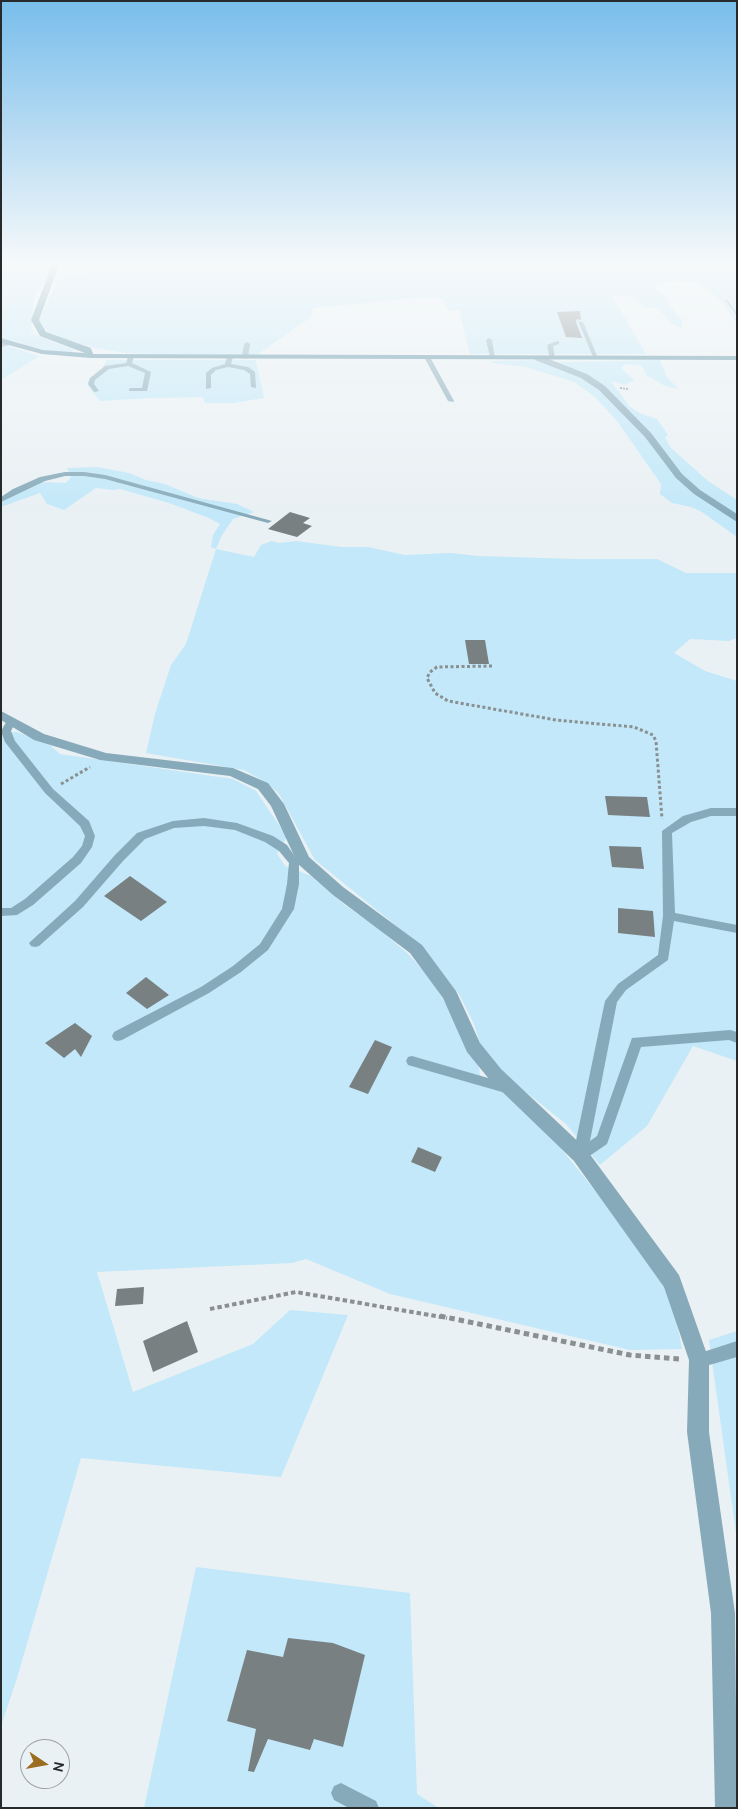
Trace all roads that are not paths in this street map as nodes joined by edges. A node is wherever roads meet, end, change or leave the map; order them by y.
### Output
1 (23, 346) edge
2 (78, 346) edge
3 (247, 346) edge
4 (490, 346) edge
5 (550, 346) edge
6 (591, 346) edge
7 (91, 356) junction
8 (245, 357) junction
9 (427, 357) junction
10 (596, 357) junction
11 (493, 358) junction
12 (538, 358) junction
13 (552, 358) junction
14 (737, 358) edge
15 (130, 360) junction
16 (229, 361) junction
17 (254, 387) dead end
18 (208, 388) dead end
19 (130, 390) dead end
20 (96, 392) dead end
21 (450, 400) dead end
22 (1, 500) edge
23 (737, 519) edge
24 (268, 521) dead end
25 (6, 718) edge
26 (737, 812) edge
27 (298, 861) junction
28 (1, 912) edge
29 (669, 916) junction
30 (737, 929) edge
31 (35, 943) dead end
32 (118, 1036) dead end
33 (737, 1038) edge
34 (412, 1061) dead end
35 (513, 1091) junction
36 (580, 1155) junction
37 (737, 1349) edge
38 (698, 1360) junction
39 (730, 1614) edge
40 (341, 1793) dead end
41 (369, 1808) edge
42 (728, 1808) edge

1 - 7 main road
2 - 7 main road
3 - 8 lane
4 - 11 lane
5 - 13 lane
6 - 10 lane
7 - 15 main road
8 - 9 main road
8 - 16 main road
9 - 11 main road
9 - 21 lane
10 - 13 main road
10 - 14 main road
11 - 12 main road
12 - 13 main road
12 - 23 street
15 - 16 main road
15 - 19 lane
15 - 20 lane
16 - 17 lane
16 - 18 lane
22 - 24 lane
25 - 27 street
25 - 28 lane
26 - 29 lane
27 - 31 lane
27 - 32 lane
27 - 35 street
29 - 30 lane
29 - 36 lane
33 - 36 lane
34 - 35 lane
35 - 36 street
36 - 38 street
37 - 38 lane
38 - 39 street
39 - 42 street
40 - 41 lane

